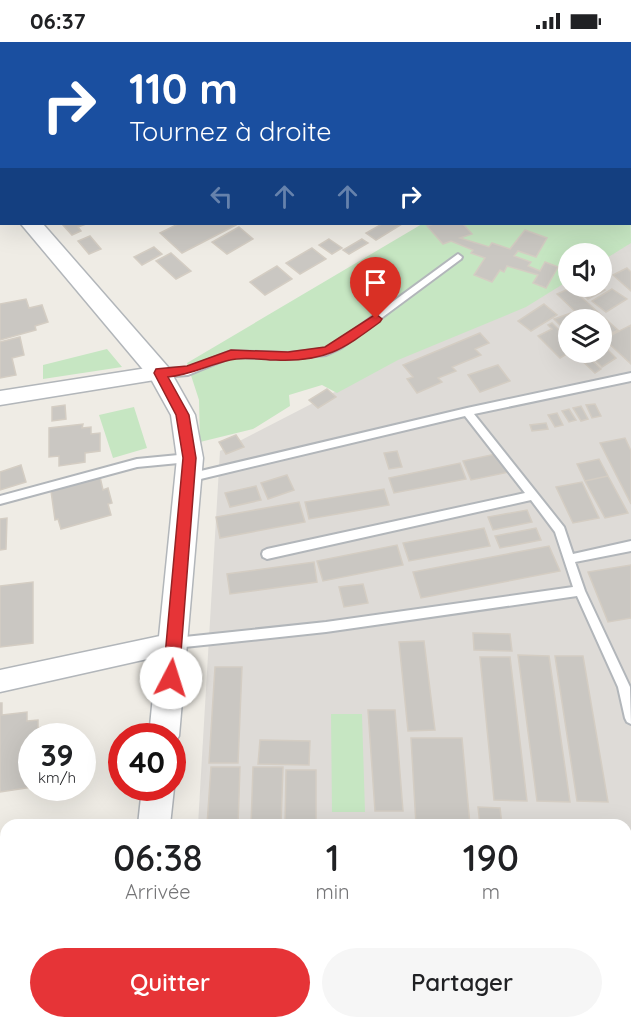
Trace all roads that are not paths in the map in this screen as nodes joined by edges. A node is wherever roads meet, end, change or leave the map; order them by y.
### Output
1 (33, 225) edge
2 (458, 257) dead end
3 (160, 373) junction
4 (631, 377) edge
5 (0, 398) edge
6 (467, 412) junction
7 (189, 468) junction
8 (531, 496) junction
9 (0, 500) edge
10 (631, 546) edge
11 (267, 554) dead end
12 (569, 559) junction
13 (580, 591) junction
14 (174, 643) junction
15 (0, 681) edge
16 (628, 687) edge
17 (631, 718) edge
18 (165, 723) edge
19 (157, 801) edge
20 (155, 819) edge

1 - 3 street
2 - 3 lane
3 - 5 street
3 - 7 street
4 - 6 lane
6 - 7 lane
6 - 8 lane
7 - 9 lane
7 - 14 street
8 - 11 lane
8 - 12 lane
10 - 12 lane
12 - 13 lane
13 - 14 lane
13 - 16 lane
14 - 15 street
14 - 18 street
16 - 17 lane
19 - 20 street

